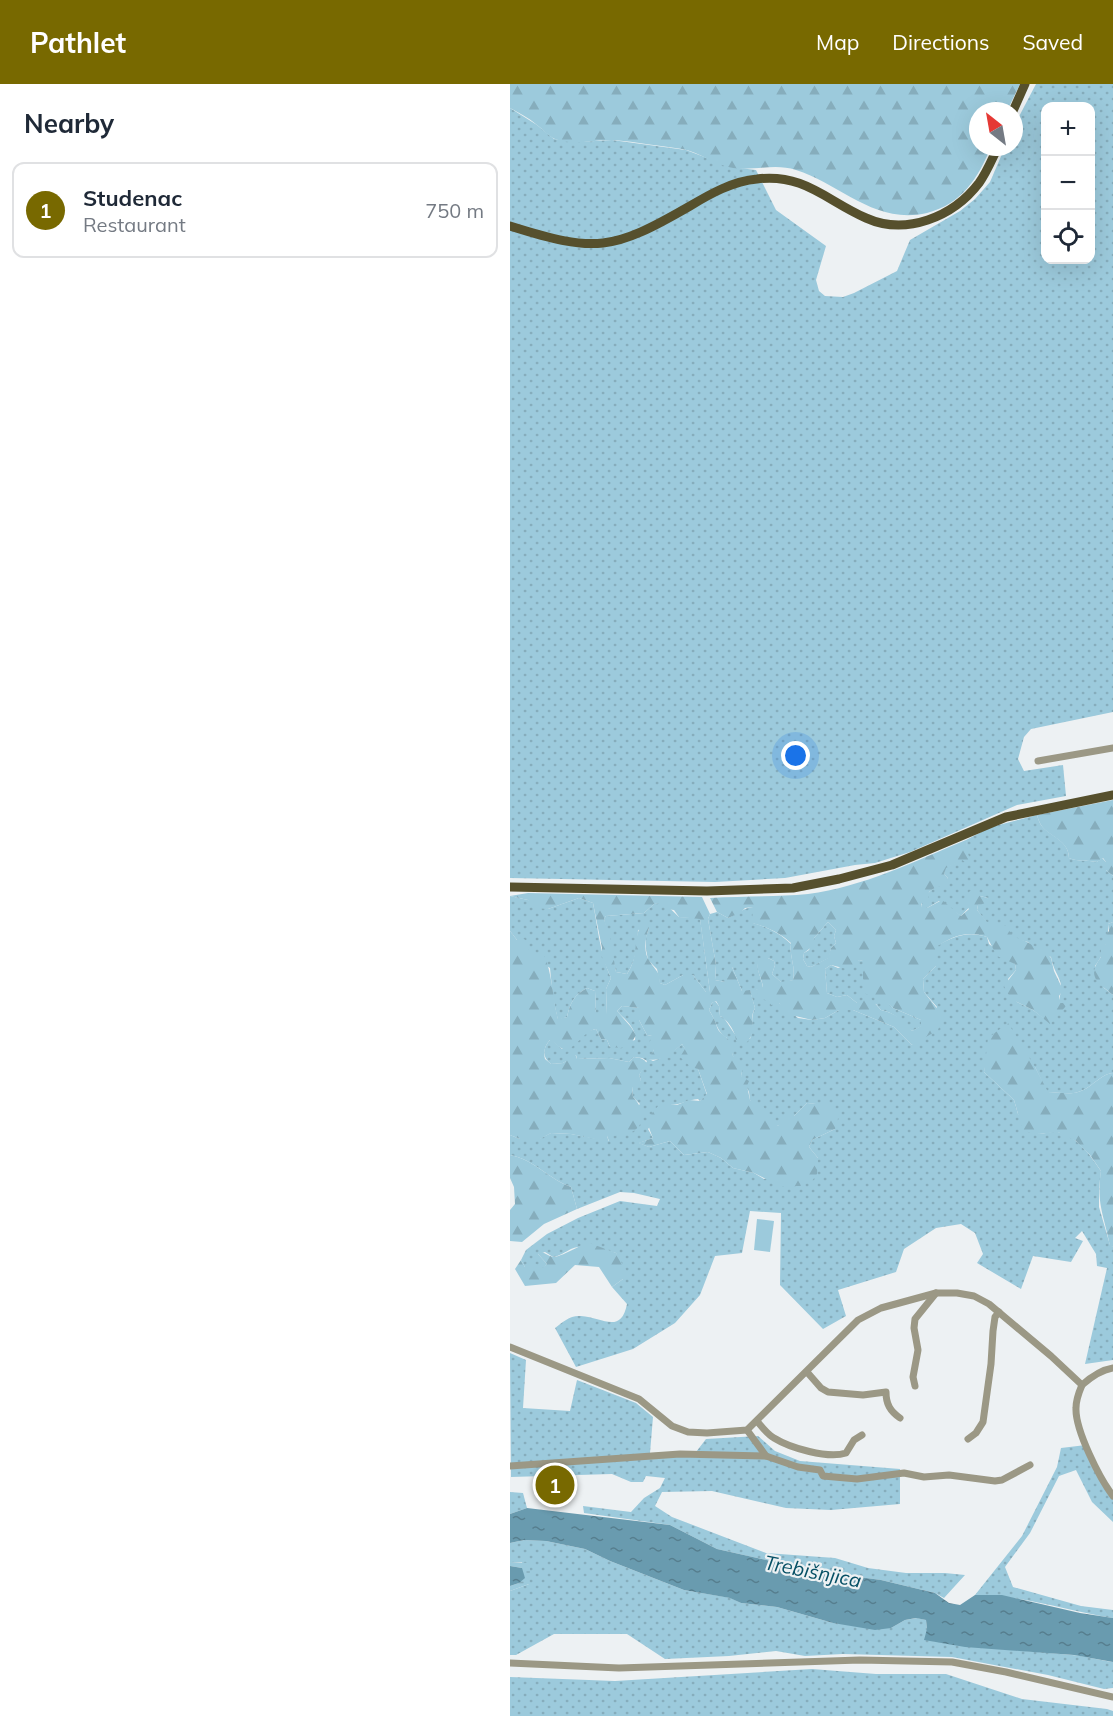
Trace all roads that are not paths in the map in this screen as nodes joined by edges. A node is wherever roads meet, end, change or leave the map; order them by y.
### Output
1 (1025, 84) edge
2 (1017, 102) edge
3 (993, 156) edge
4 (510, 226) edge
5 (1113, 748) edge
6 (1038, 761) dead end
7 (1113, 795) edge
8 (510, 887) edge
9 (936, 1293) junction
10 (999, 1312) junction
11 (510, 1347) edge
12 (1113, 1368) edge
13 (807, 1372) junction
14 (1082, 1385) junction
15 (915, 1386) dead end
16 (900, 1418) dead end
17 (757, 1421) junction
18 (747, 1430) junction
19 (862, 1435) dead end
20 (968, 1439) dead end
21 (766, 1456) junction
22 (1030, 1465) dead end
23 (510, 1466) edge
24 (1113, 1496) edge
25 (510, 1663) edge
26 (1113, 1697) edge

1 - 2 main road
3 - 4 main road
5 - 6 street
7 - 8 main road
9 - 10 street
9 - 13 street
9 - 15 street
10 - 14 street
10 - 20 street
11 - 18 street
12 - 14 street
13 - 16 street
13 - 17 street
14 - 24 street
17 - 18 street
17 - 19 street
18 - 21 street
21 - 22 street
21 - 23 street
25 - 26 street

